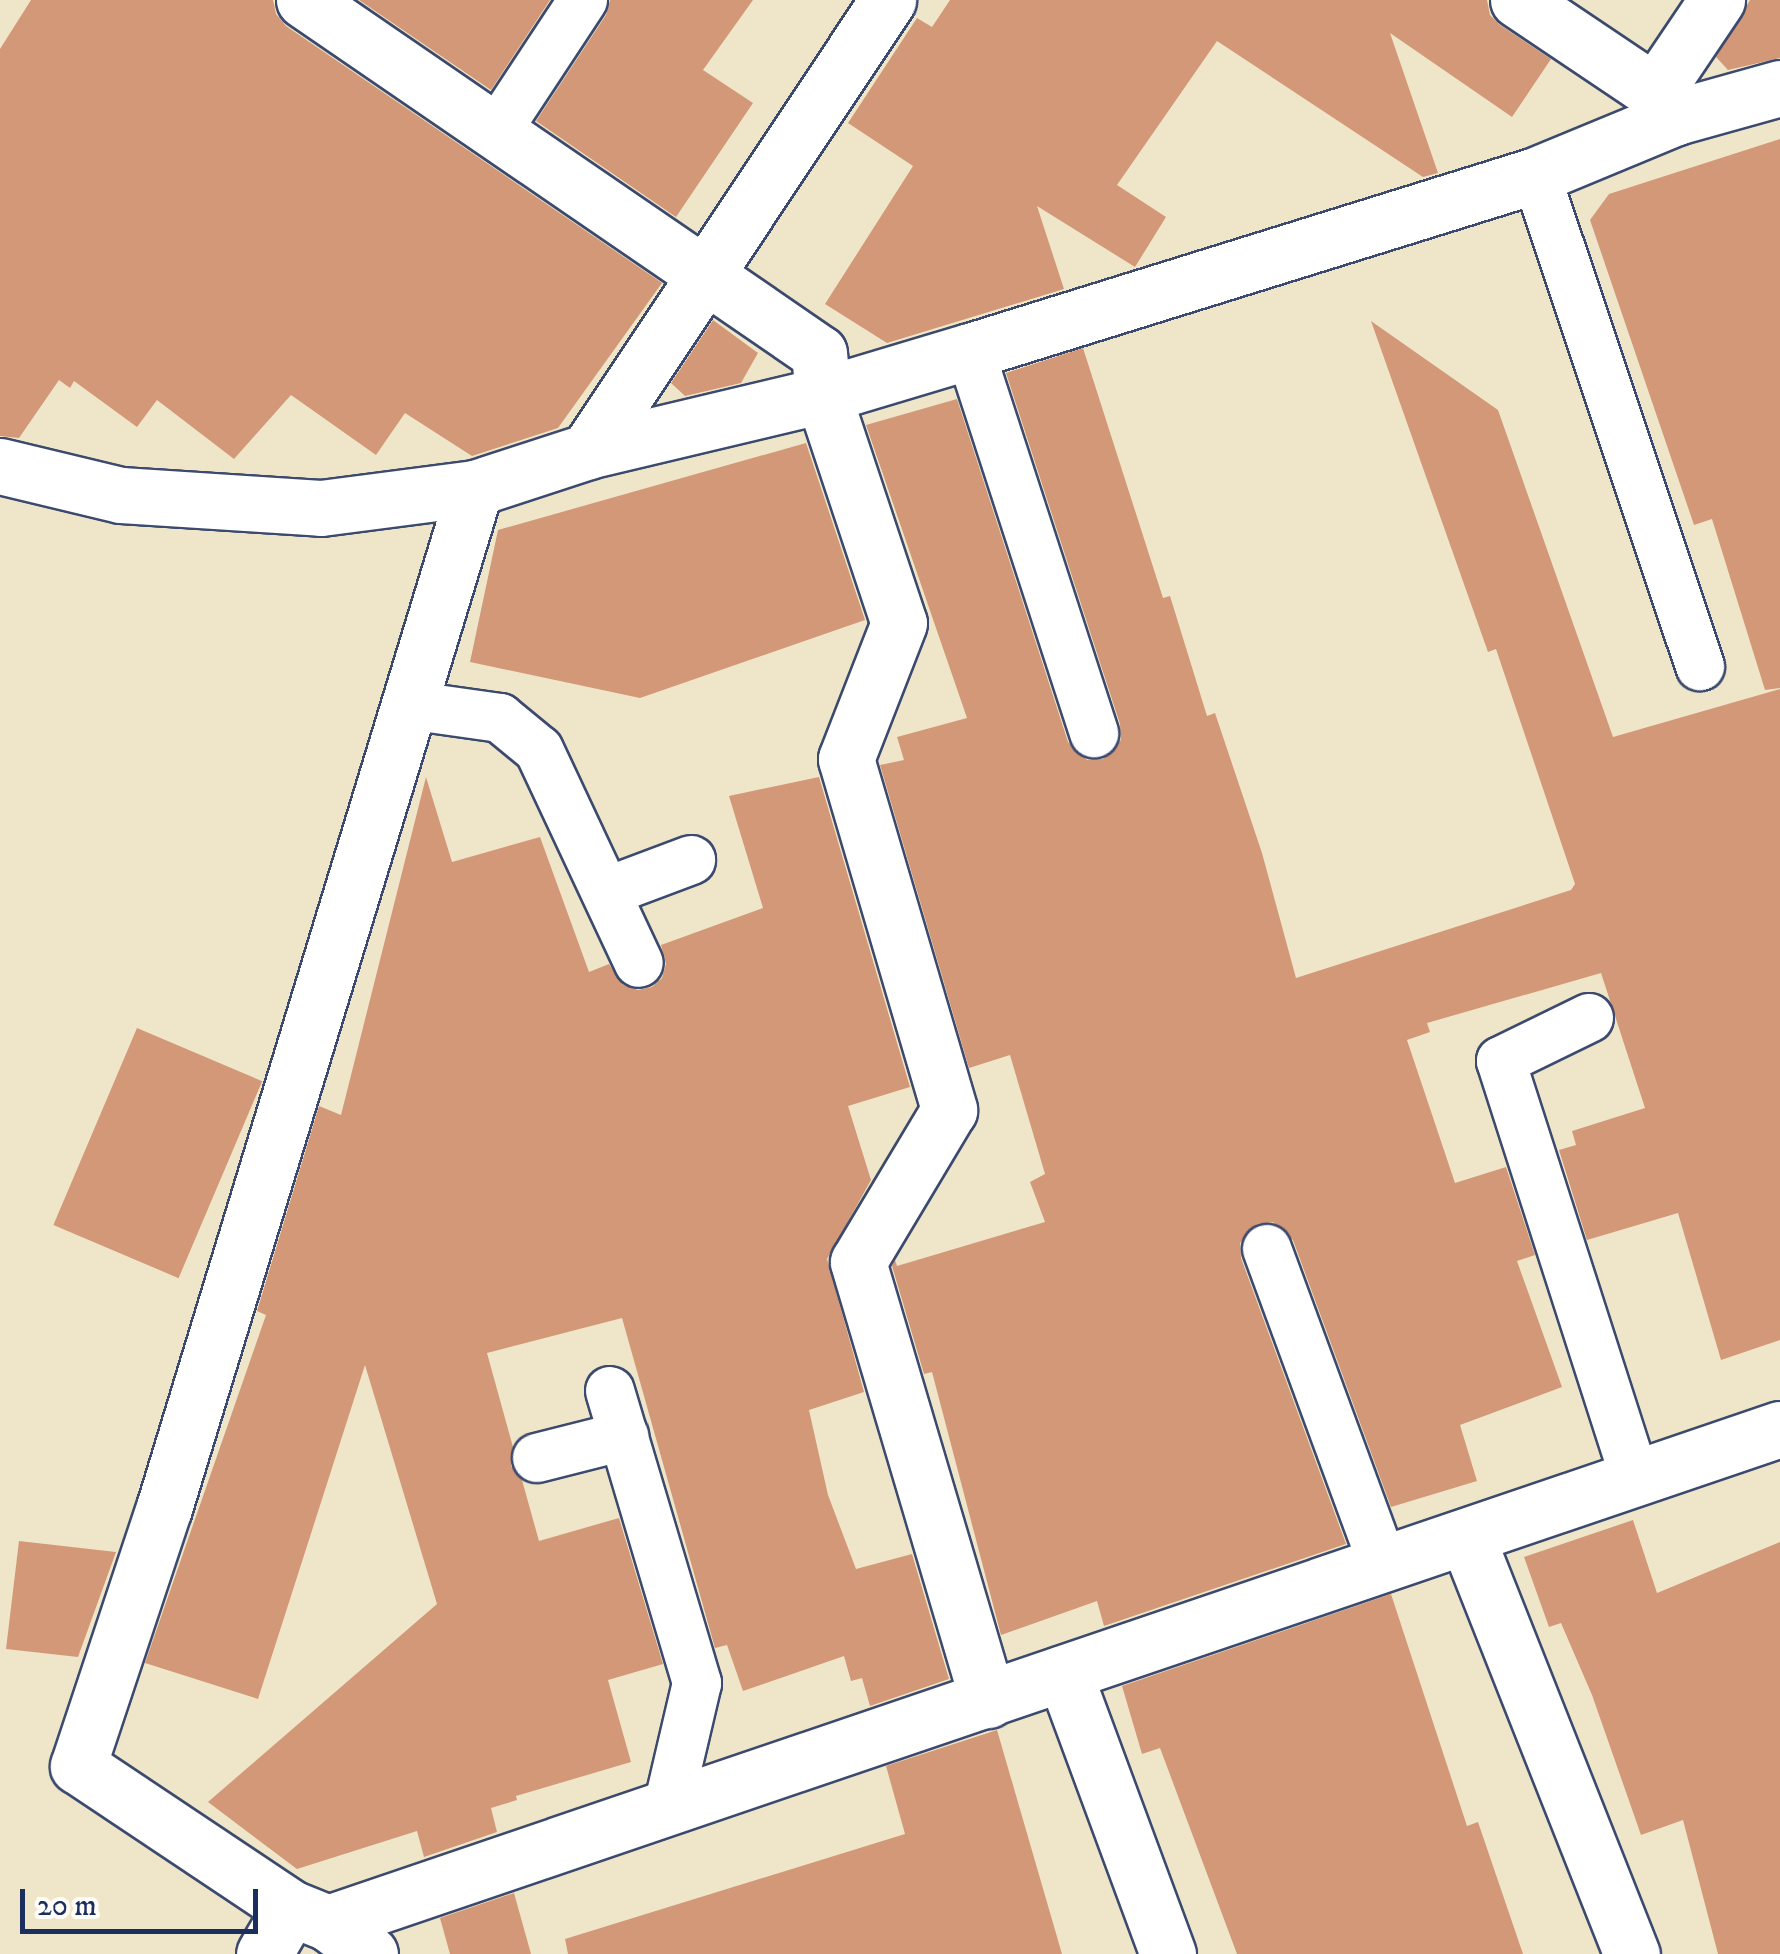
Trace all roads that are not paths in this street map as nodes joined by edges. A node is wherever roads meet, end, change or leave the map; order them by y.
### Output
1 (304, 0) edge
2 (583, 0) edge
3 (888, 0) edge
4 (1518, 0) edge
5 (1717, 0) edge
6 (1780, 88) edge
7 (1665, 104) junction
8 (496, 132) junction
9 (1536, 175) junction
10 (705, 275) junction
11 (970, 350) junction
12 (824, 395) junction
13 (588, 451) junction
14 (0, 466) edge
15 (475, 488) junction
16 (1700, 666) dead end
17 (408, 704) junction
18 (1094, 733) dead end
19 (691, 860) dead end
20 (606, 892) junction
21 (639, 963) dead end
22 (1589, 1018) dead end
23 (1267, 1249) dead end
24 (610, 1391) dead end
25 (1780, 1429) edge
26 (624, 1436) junction
27 (537, 1458) dead end
28 (1634, 1478) junction
29 (1467, 1538) junction
30 (1382, 1561) junction
31 (1064, 1673) junction
32 (988, 1700) junction
33 (668, 1807) junction
34 (313, 1935) edge
35 (1168, 1954) edge
36 (1632, 1954) edge

1 - 8 street
2 - 8 lane
3 - 10 street
4 - 7 street
5 - 7 street
6 - 7 street
7 - 9 street
8 - 10 street
9 - 11 street
9 - 16 lane
10 - 12 street
10 - 13 street
11 - 12 street
11 - 18 lane
12 - 13 street
12 - 32 street
13 - 15 street
14 - 15 street
15 - 17 street
17 - 20 lane
17 - 34 street
19 - 20 lane
20 - 21 lane
22 - 28 lane
23 - 30 lane
24 - 26 lane
25 - 28 street
26 - 27 lane
26 - 33 lane
28 - 29 street
29 - 30 street
29 - 36 street
30 - 31 street
31 - 32 street
31 - 35 street
32 - 33 street
33 - 34 street

